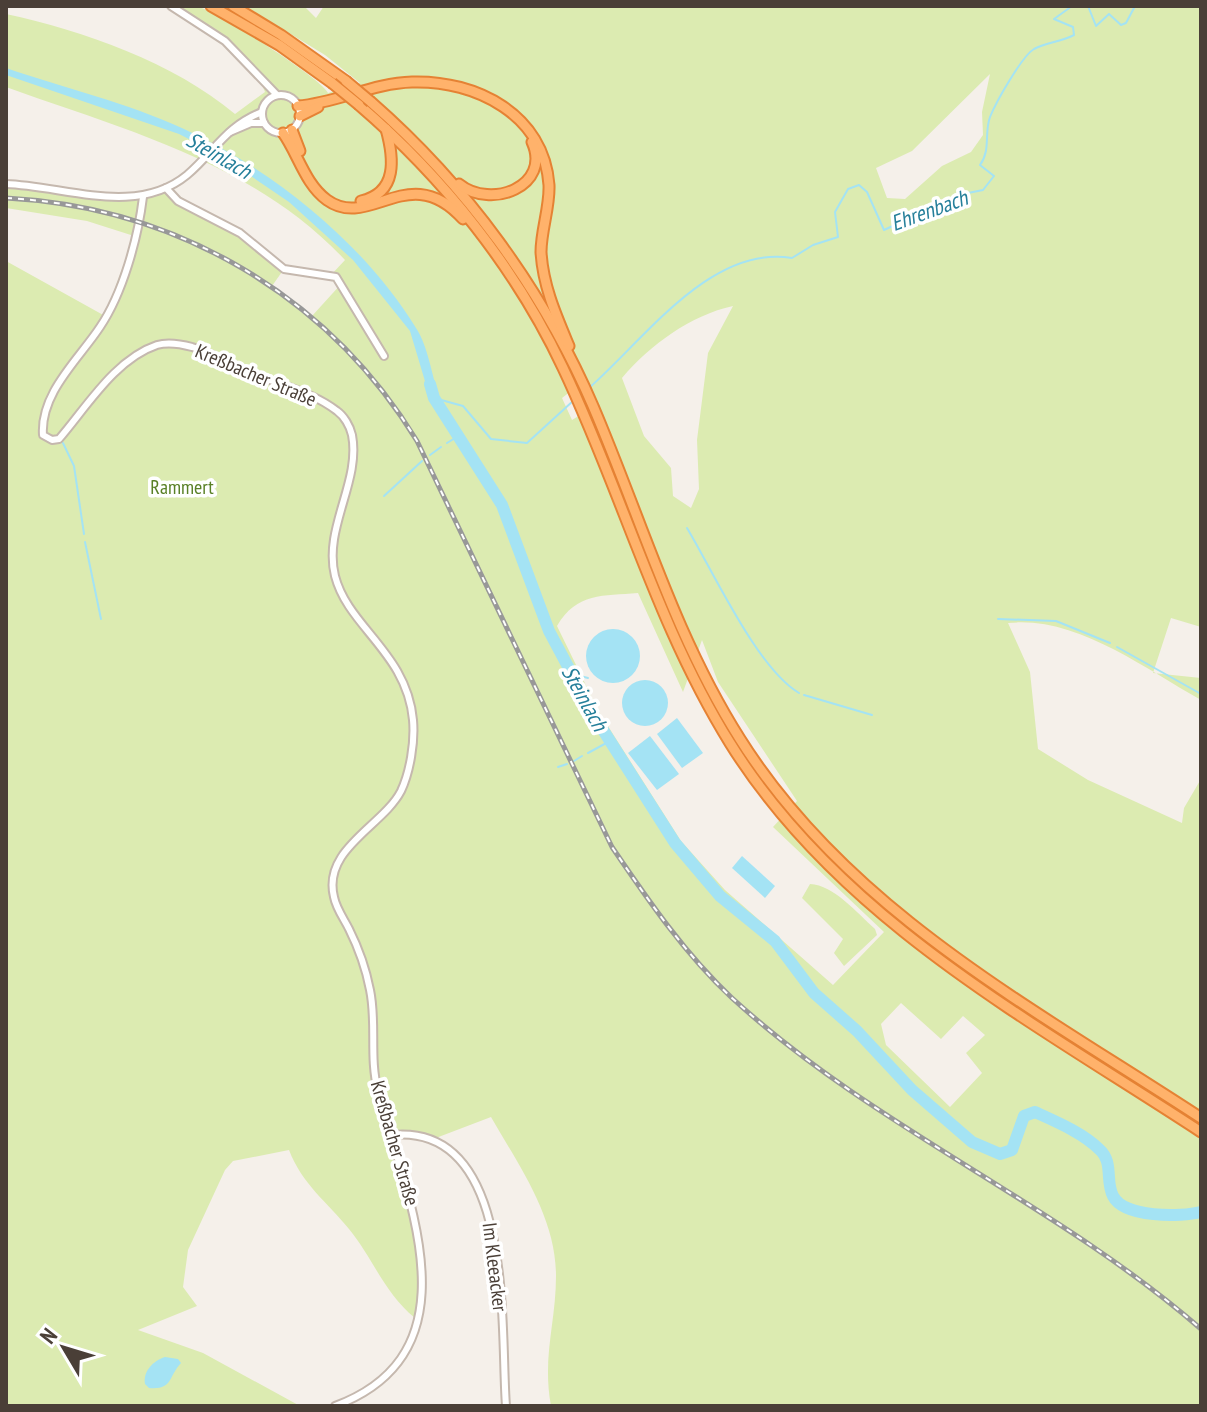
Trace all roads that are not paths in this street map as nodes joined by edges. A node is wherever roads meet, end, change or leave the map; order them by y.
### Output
1 (171, 6) edge
2 (211, 6) edge
3 (233, 6) edge
4 (260, 79) junction
5 (277, 95) junction
6 (267, 101) junction
7 (299, 111) junction
8 (262, 112) junction
9 (264, 123) junction
10 (386, 129) junction
11 (288, 131) junction
12 (224, 136) junction
13 (412, 139) junction
14 (6, 184) edge
15 (166, 188) junction
16 (143, 197) junction
17 (495, 254) junction
18 (384, 356) dead end
19 (580, 379) junction
20 (1201, 1118) edge
21 (1201, 1132) edge
22 (393, 1135) junction
23 (352, 1400) junction
24 (335, 1406) edge
25 (359, 1406) edge
26 (506, 1406) edge

1 - 4 street
2 - 10 highway, bridge
3 - 13 highway, bridge
4 - 5 street
4 - 6 street
5 - 6 street
5 - 7 street
6 - 8 street
7 - 11 street
7 - 13 highway
7 - 19 highway
8 - 9 street
8 - 12 street
9 - 11 street
9 - 12 street
10 - 11 highway
10 - 17 highway
11 - 17 highway
12 - 15 street
13 - 19 highway
14 - 16 street
15 - 16 street
15 - 18 street
16 - 22 street, Kreßbacher Straße
17 - 21 highway
19 - 20 highway
22 - 23 street, Kreßbacher Straße
22 - 26 street, Im Kleeacker
23 - 24 street, Kreßbacher Straße
23 - 25 street

